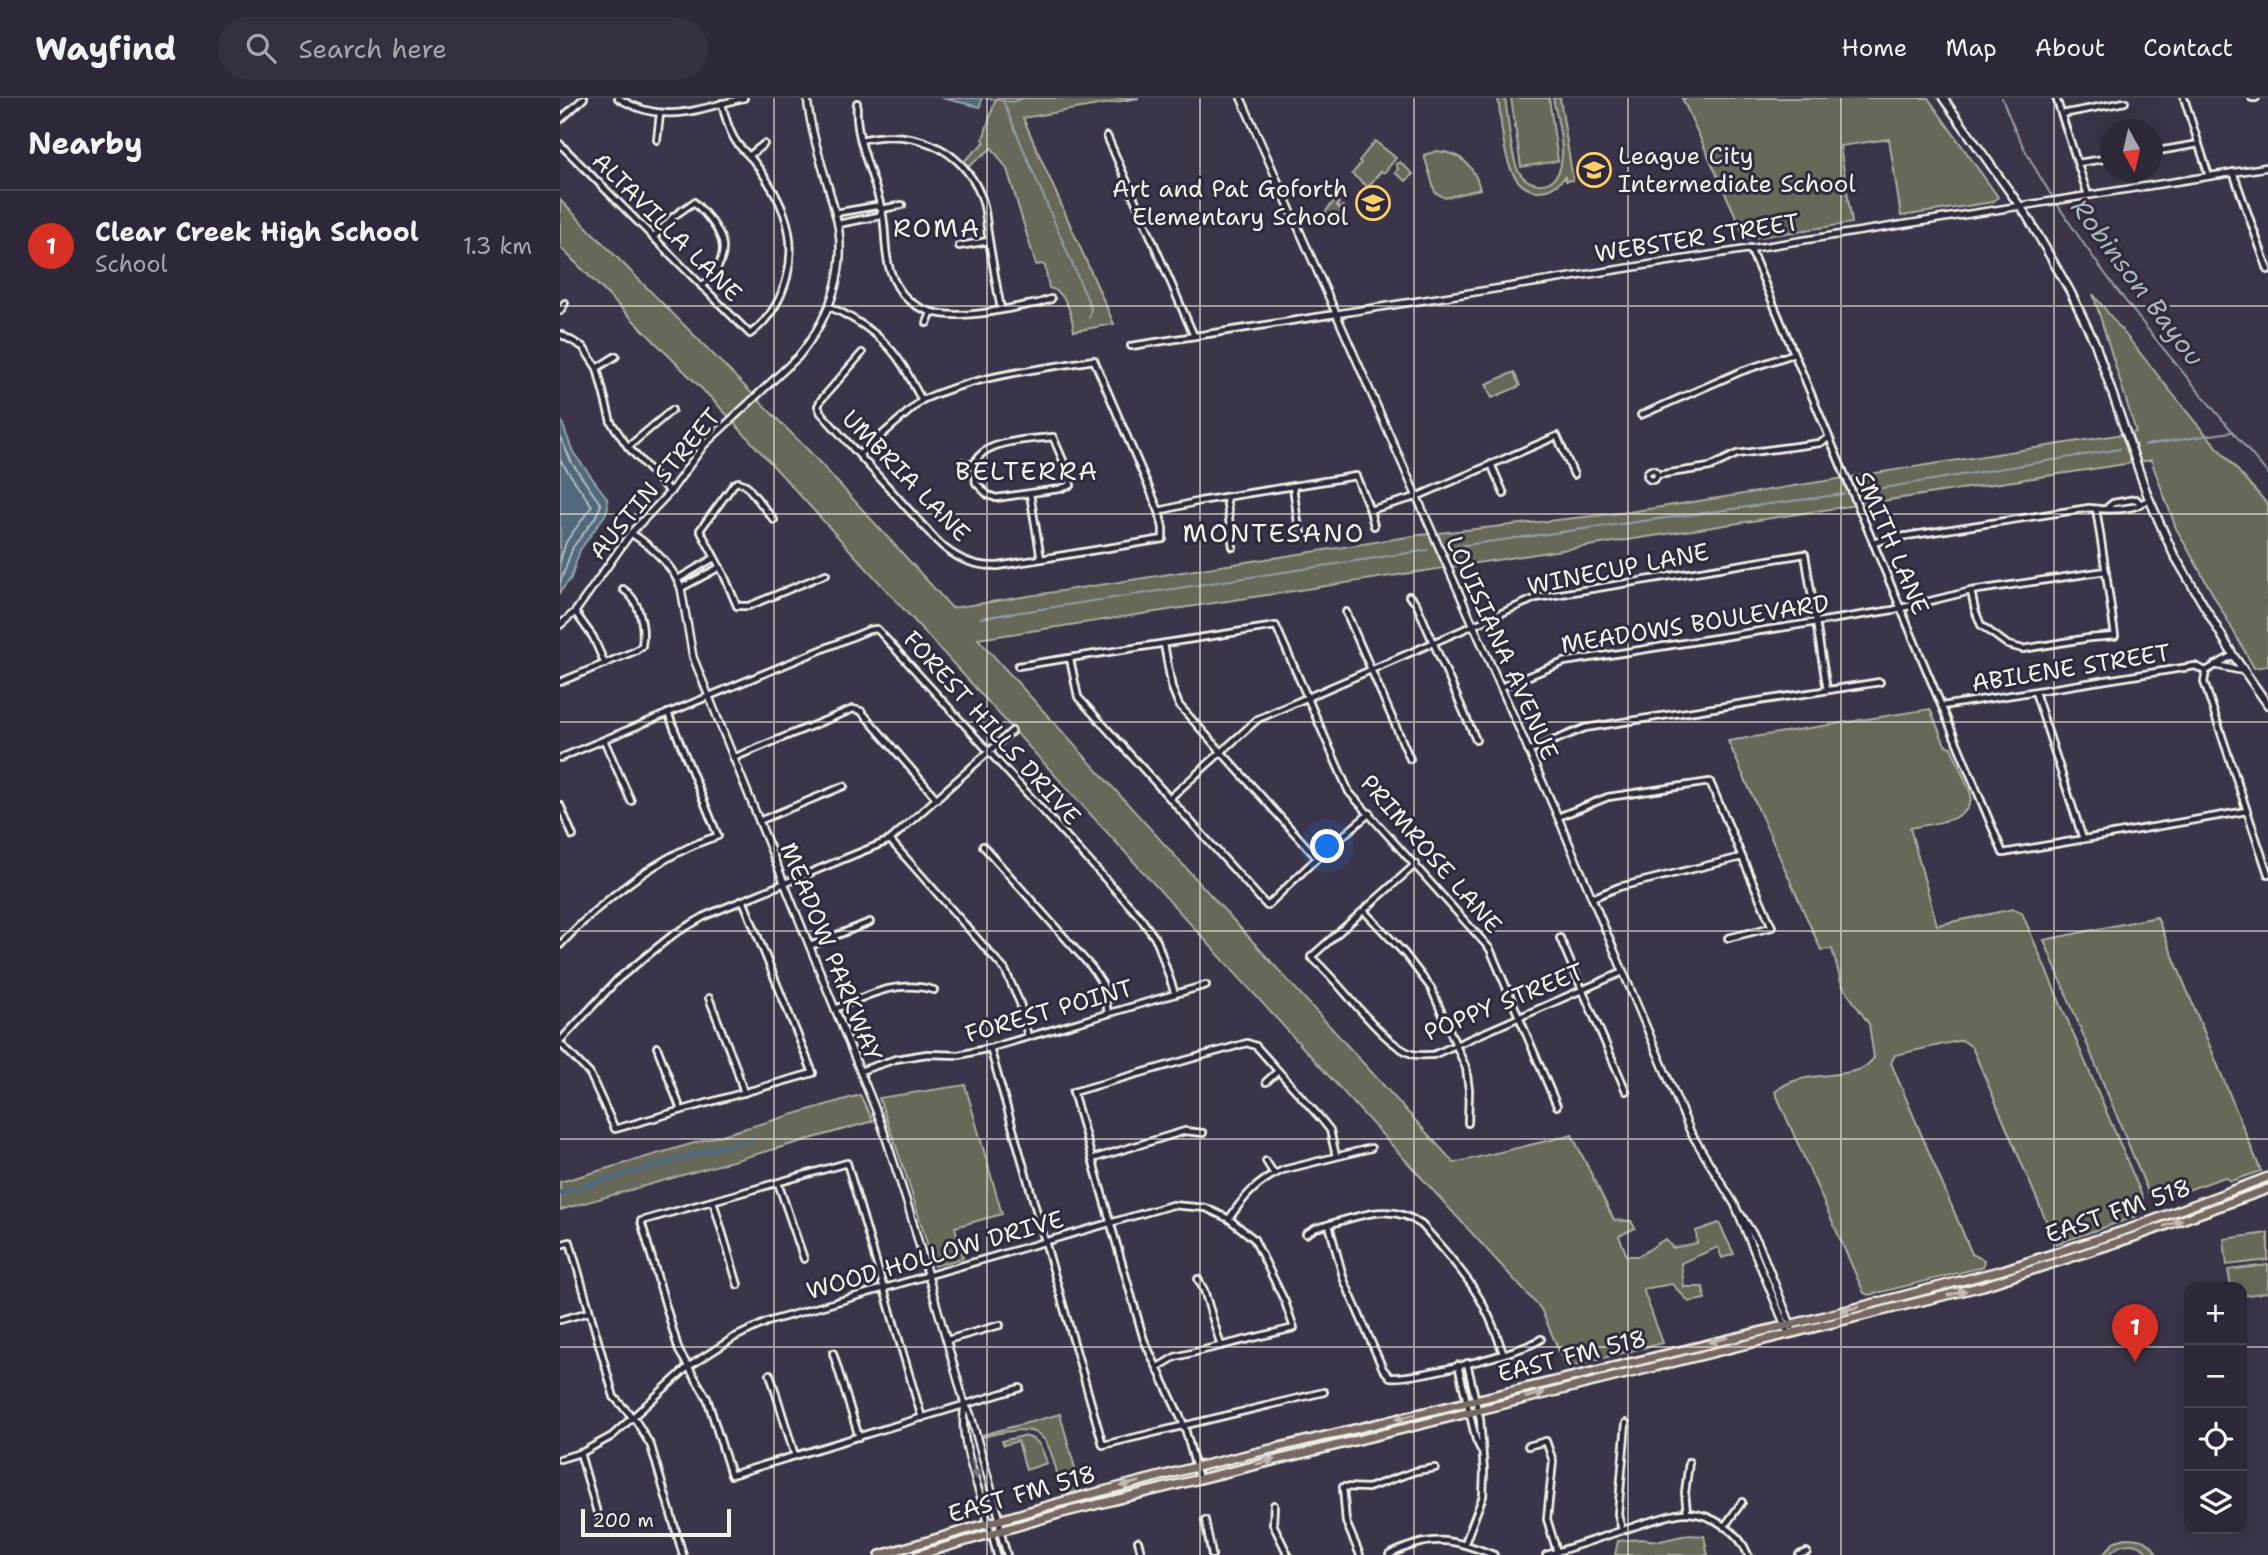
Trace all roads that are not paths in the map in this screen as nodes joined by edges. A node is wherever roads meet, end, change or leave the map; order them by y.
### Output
1 (584, 98) edge
2 (618, 98) edge
3 (744, 98) edge
4 (807, 98) edge
5 (1241, 98) edge
6 (1943, 98) edge
7 (2056, 98) edge
8 (2185, 98) edge
9 (2125, 102) dead end
10 (722, 103) junction
11 (857, 103) dead end
12 (660, 114) junction
13 (2062, 114) junction
14 (560, 120) edge
15 (1107, 136) dead end
16 (657, 140) dead end
17 (861, 140) junction
18 (560, 144) edge
19 (764, 144) dead end
20 (2199, 144) junction
21 (2163, 150) edge
22 (749, 156) junction
23 (2100, 160) edge
24 (2078, 163) junction
25 (2268, 167) edge
26 (2234, 172) junction
27 (2209, 176) junction
28 (2088, 195) junction
29 (902, 205) dead end
30 (2020, 206) junction
31 (882, 209) junction
32 (835, 213) junction
33 (838, 224) junction
34 (653, 238) junction
35 (989, 241) junction
36 (959, 246) dead end
37 (1749, 247) junction
38 (2268, 270) edge
39 (702, 286) junction
40 (1051, 299) dead end
41 (565, 303) dead end
42 (830, 307) junction
43 (1001, 309) junction
44 (560, 311) edge
45 (931, 313) junction
46 (1336, 314) junction
47 (927, 323) dead end
48 (560, 334) edge
49 (1194, 335) junction
50 (1131, 346) dead end
51 (862, 353) dead end
52 (1793, 354) junction
53 (615, 356) dead end
54 (597, 368) junction
55 (922, 400) junction
56 (672, 410) dead end
57 (1641, 415) dead end
58 (1826, 440) junction
59 (628, 447) junction
60 (860, 454) junction
61 (962, 461) dead end
62 (1491, 464) junction
63 (974, 465) junction
64 (1574, 475) dead end
65 (1657, 475) dead end
66 (1293, 486) junction
67 (670, 492) junction
68 (1030, 494) junction
69 (1504, 494) dead end
70 (1227, 497) junction
71 (1416, 497) junction
72 (2150, 500) junction
73 (2096, 509) junction
74 (1370, 510) junction
75 (1159, 512) junction
76 (774, 520) dead end
77 (1374, 526) dead end
78 (631, 533) junction
79 (1304, 537) dead end
80 (1873, 543) junction
81 (1233, 547) dead end
82 (714, 558) junction
83 (1041, 559) junction
84 (720, 567) junction
85 (2106, 571) junction
86 (826, 574) dead end
87 (678, 579) junction
88 (681, 587) junction
89 (623, 589) dead end
90 (1971, 591) junction
91 (1409, 596) dead end
92 (1899, 607) junction
93 (575, 612) junction
94 (1346, 612) dead end
95 (1816, 622) junction
96 (560, 625) edge
97 (1474, 625) junction
98 (1434, 642) junction
99 (1164, 644) junction
100 (2233, 655) junction
101 (1070, 659) junction
102 (605, 664) junction
103 (2215, 665) junction
104 (1018, 666) dead end
105 (1371, 669) junction
106 (2206, 671) junction
107 (2244, 671) junction
108 (560, 682) edge
109 (1880, 682) dead end
110 (1500, 687) junction
111 (1827, 690) junction
112 (2035, 692) junction
113 (709, 696) junction
114 (1307, 697) junction
115 (2268, 705) edge
116 (1942, 706) junction
117 (668, 713) junction
118 (1012, 731) dead end
119 (604, 740) junction
120 (1476, 740) dead end
121 (1528, 751) junction
122 (989, 752) junction
123 (1220, 752) junction
124 (560, 758) edge
125 (733, 758) junction
126 (1410, 759) dead end
127 (845, 786) dead end
128 (1170, 798) junction
129 (937, 799) junction
130 (631, 801) dead end
131 (560, 805) edge
132 (2247, 811) junction
133 (1370, 813) junction
134 (1558, 817) junction
135 (759, 821) junction
136 (573, 836) dead end
137 (2083, 839) junction
138 (890, 840) junction
139 (983, 846) dead end
140 (1742, 857) junction
141 (1317, 858) junction
142 (1416, 864) junction
143 (2268, 874) edge
144 (785, 884) junction
145 (1592, 898) junction
146 (743, 900) junction
147 (1364, 911) junction
148 (870, 922) dead end
149 (1560, 938) dead end
150 (1728, 938) dead end
151 (560, 945) edge
152 (810, 946) junction
153 (1623, 972) junction
154 (1206, 985) dead end
155 (934, 990) dead end
156 (1582, 990) junction
157 (1175, 994) junction
158 (709, 998) dead end
159 (835, 1009) junction
160 (1108, 1013) junction
161 (1520, 1018) junction
162 (1028, 1037) junction
163 (560, 1042) edge
164 (1455, 1046) junction
165 (657, 1047) dead end
166 (990, 1048) junction
167 (860, 1071) junction
168 (1278, 1071) junction
169 (1266, 1082) dead end
170 (1626, 1091) dead end
171 (744, 1093) junction
172 (1556, 1106) dead end
173 (681, 1111) junction
174 (1468, 1123) dead end
175 (1203, 1133) dead end
176 (1371, 1148) dead end
177 (1336, 1156) junction
178 (1092, 1159) junction
179 (1266, 1161) dead end
180 (1274, 1174) junction
181 (2268, 1177) edge
182 (778, 1183) junction
183 (2268, 1189) edge
184 (713, 1201) junction
185 (2201, 1202) junction
186 (2206, 1212) junction
187 (1229, 1219) junction
188 (1110, 1223) junction
189 (1329, 1225) junction
190 (2129, 1229) junction
191 (1306, 1234) dead end
192 (2132, 1238) junction
193 (1045, 1241) junction
194 (560, 1245) edge
195 (2073, 1247) junction
196 (2076, 1257) junction
197 (804, 1259) dead end
198 (928, 1275) junction
199 (1980, 1276) junction
200 (1198, 1279) dead end
201 (738, 1285) dead end
202 (1983, 1286) junction
203 (885, 1287) junction
204 (1888, 1299) junction
205 (1890, 1309) junction
206 (589, 1312) junction
207 (560, 1320) edge
208 (1788, 1324) junction
209 (1000, 1325) dead end
210 (1791, 1333) junction
211 (1541, 1339) dead end
212 (947, 1340) junction
213 (1221, 1346) junction
214 (1693, 1347) junction
215 (833, 1353) dead end
216 (1503, 1353) junction
217 (1695, 1356) junction
218 (1466, 1363) junction
219 (1458, 1365) junction
220 (688, 1367) junction
221 (1158, 1367) junction
222 (770, 1374) dead end
223 (1020, 1388) dead end
224 (1324, 1392) dead end
225 (1476, 1399) junction
226 (1466, 1402) junction
227 (965, 1405) junction
228 (1478, 1409) junction
229 (1469, 1412) junction
230 (633, 1418) junction
231 (922, 1418) junction
232 (1626, 1423) dead end
233 (1184, 1425) junction
234 (859, 1437) junction
235 (1528, 1446) dead end
236 (1481, 1451) junction
237 (580, 1453) junction
238 (795, 1456) junction
239 (560, 1459) edge
240 (1689, 1462) dead end
241 (1196, 1467) junction
242 (1435, 1468) dead end
243 (1199, 1479) junction
244 (1742, 1502) dead end
245 (1274, 1505) dead end
246 (1687, 1512) junction
247 (598, 1516) dead end
248 (1000, 1520) junction
249 (1205, 1520) dead end
250 (989, 1523) junction
251 (1724, 1527) junction
252 (1622, 1530) junction
253 (1000, 1531) junction
254 (991, 1533) junction
255 (1138, 1541) dead end
256 (1465, 1543) junction
257 (1557, 1552) junction
258 (1807, 1552) dead end
259 (683, 1555) edge
260 (880, 1555) edge
261 (918, 1555) edge
262 (997, 1555) edge
263 (1007, 1555) edge
264 (1142, 1555) edge
265 (1212, 1555) edge
266 (1288, 1555) edge
267 (1360, 1555) edge
268 (1389, 1555) edge
269 (1494, 1555) edge
270 (1546, 1555) edge
271 (1748, 1555) edge
272 (1799, 1555) edge

1 - 14 street
2 - 12 street
3 - 10 street
4 - 32 street, AUSTIN STREET
5 - 46 street, LOUISIANA AVENUE
6 - 30 main road
7 - 13 street
8 - 20 street
9 - 13 street
10 - 12 street
10 - 22 street
11 - 17 street
12 - 16 street
13 - 24 street
15 - 49 street
17 - 31 street
17 - 35 street
18 - 34 street, ALTAVILLA LANE
19 - 22 street
20 - 21 street
20 - 27 street
22 - 39 street, ALTAVILLA LANE
23 - 24 street
24 - 28 street
25 - 26 street, WEBSTER STREET
26 - 27 street, WEBSTER STREET
26 - 38 street
27 - 28 street, WEBSTER STREET
28 - 30 street, WEBSTER STREET
29 - 31 street
30 - 37 street, WEBSTER STREET
30 - 72 main road
31 - 32 street
31 - 33 street
31 - 45 street
32 - 33 street, AUSTIN STREET
33 - 42 street, AUSTIN STREET
34 - 39 street, ALTAVILLA LANE
34 - 39 street
35 - 36 street
35 - 43 street
37 - 46 street, WEBSTER STREET
37 - 52 street, SMITH LANE
40 - 43 street
41 - 44 street
42 - 55 street
42 - 67 street, AUSTIN STREET
43 - 45 street
45 - 47 street
46 - 49 street, WEBSTER STREET
46 - 71 street, LOUISIANA AVENUE
48 - 54 street
49 - 50 street, WEBSTER STREET
51 - 60 street, UMBRIA LANE
52 - 57 street
52 - 58 street, SMITH LANE
53 - 54 street
54 - 59 street
55 - 60 street
55 - 75 street
56 - 59 street
58 - 65 street
58 - 80 street, SMITH LANE
59 - 67 street
60 - 83 street, UMBRIA LANE
61 - 63 street
62 - 64 street
62 - 69 street
62 - 71 street
63 - 68 street
63 - 68 street
66 - 70 street
66 - 74 street
66 - 79 street
67 - 78 street, AUSTIN STREET
68 - 83 street
70 - 75 street
70 - 81 street
71 - 74 street
71 - 97 street, LOUISIANA AVENUE
72 - 73 street
72 - 100 main road
73 - 80 street
73 - 85 street
74 - 77 street
75 - 83 street, UMBRIA LANE
76 - 82 street
78 - 87 street, MEADOW PARKWAY
78 - 93 street, AUSTIN STREET
80 - 92 street, SMITH LANE
82 - 84 street
82 - 87 street
84 - 86 street
84 - 88 street
85 - 90 street, MEADOWS BOULEVARD
85 - 90 street
87 - 88 street, MEADOW PARKWAY
88 - 113 street, MEADOW PARKWAY
89 - 102 street
90 - 92 street, MEADOWS BOULEVARD
91 - 98 street
92 - 95 street, MEADOWS BOULEVARD
92 - 116 street, SMITH LANE
93 - 96 street, AUSTIN STREET
93 - 102 street
94 - 105 street
95 - 97 street, WINECUP LANE
95 - 110 street, MEADOWS BOULEVARD
95 - 111 street
97 - 98 street, WINECUP LANE
97 - 110 street, LOUISIANA AVENUE
98 - 105 street, WINECUP LANE
98 - 120 street
99 - 101 street
99 - 114 street, PRIMROSE LANE
99 - 123 street
100 - 103 street
100 - 107 main road
101 - 104 street
101 - 128 street
102 - 108 street
103 - 106 street
103 - 107 street
105 - 114 street, WINECUP LANE
105 - 126 street
106 - 112 street, ABILENE STREET
106 - 132 street
107 - 115 main road
109 - 111 street
110 - 121 street, LOUISIANA AVENUE
111 - 121 street
112 - 116 street, ABILENE STREET
112 - 137 street
113 - 117 street, FOREST HILLS DRIVE
113 - 122 street, FOREST HILLS DRIVE
113 - 125 street, MEADOW PARKWAY
114 - 123 street, WINECUP LANE
114 - 133 street, PRIMROSE LANE
116 - 137 street, SMITH LANE
117 - 119 street, FOREST HILLS DRIVE
117 - 151 street
118 - 122 street
119 - 124 street, FOREST HILLS DRIVE
119 - 130 street
121 - 134 street, LOUISIANA AVENUE
122 - 129 street
122 - 157 street, FOREST HILLS DRIVE
123 - 128 street, WINECUP LANE
123 - 141 street
125 - 129 street
125 - 135 street, MEADOW PARKWAY
127 - 135 street
128 - 141 street
129 - 138 street
131 - 136 street
132 - 137 street
132 - 143 street
133 - 141 street
133 - 142 street, PRIMROSE LANE
134 - 140 street
134 - 145 street, LOUISIANA AVENUE
135 - 144 street, MEADOW PARKWAY
138 - 144 street
138 - 162 street
139 - 160 street
140 - 145 street
140 - 150 street
142 - 147 street
142 - 161 street, PRIMROSE LANE
144 - 146 street
144 - 152 street, MEADOW PARKWAY
145 - 153 street, LOUISIANA AVENUE
146 - 163 street
146 - 171 street
147 - 164 street
147 - 164 street, POPPY STREET
148 - 152 street
149 - 156 street
152 - 159 street, MEADOW PARKWAY
153 - 156 street, POPPY STREET
153 - 208 street, LOUISIANA AVENUE
154 - 157 street, FOREST POINT
155 - 159 street
156 - 161 street, POPPY STREET
156 - 170 street
157 - 160 street, FOREST POINT
158 - 171 street
159 - 167 street, MEADOW PARKWAY
160 - 162 street, FOREST POINT
161 - 164 street, POPPY STREET
161 - 172 street, PRIMROSE LANE
162 - 166 street, FOREST POINT
163 - 173 street
164 - 174 street
165 - 173 street
166 - 167 street, FOREST POINT
166 - 193 street
167 - 198 street, MEADOW PARKWAY
168 - 169 street
168 - 177 street
168 - 178 street
171 - 173 street
175 - 178 street
176 - 177 street
177 - 180 street
178 - 188 street
179 - 180 street
180 - 187 street
181 - 185 main road, EAST FM 518
182 - 184 street
182 - 197 street
182 - 203 street
183 - 186 main road, EAST FM 518
184 - 201 street
184 - 220 street
185 - 186 main road
185 - 190 main road, EAST FM 518
192 -> 186 main road, EAST FM 518
187 - 188 street, WOOD HOLLOW DRIVE
187 - 213 street, WOOD HOLLOW DRIVE
188 - 193 street, WOOD HOLLOW DRIVE
188 - 221 street
189 - 191 street
189 - 216 street
189 - 219 street
190 - 192 main road
190 - 195 main road, EAST FM 518
192 - 196 main road, EAST FM 518
193 - 198 street, WOOD HOLLOW DRIVE
193 - 233 street
194 - 206 street
195 - 196 main road
195 - 199 main road, EAST FM 518
196 - 202 main road, EAST FM 518
198 - 203 street, WOOD HOLLOW DRIVE
198 - 212 street, MEADOW PARKWAY
199 - 202 main road
199 - 204 main road, EAST FM 518
200 - 213 street
205 -> 202 main road, EAST FM 518
203 - 220 street, WOOD HOLLOW DRIVE
203 - 231 street
204 - 205 main road
204 -> 208 main road, EAST FM 518
205 - 210 main road, EAST FM 518
206 - 207 street
206 - 230 street
208 - 210 street, LOUISIANA AVENUE
208 -> 214 main road, EAST FM 518
209 - 212 street
210 - 217 main road, EAST FM 518
211 - 216 street
212 - 227 street, MEADOW PARKWAY
213 - 221 street
214 - 217 main road
214 - 225 main road, EAST FM 518
215 - 234 street
216 - 218 street
228 -> 217 main road, EAST FM 518
218 - 219 street
218 - 225 street
219 - 226 street
220 - 230 street, WOOD HOLLOW DRIVE
220 - 238 street
221 - 233 street
222 - 238 street
223 - 227 street
224 - 233 street
225 - 226 main road, EAST FM 518
225 - 228 street
226 - 229 street
226 -> 241 main road, EAST FM 518
227 - 231 street
227 - 248 street, MEADOW PARKWAY
227 -> 250 street, MEADOW PARKWAY
228 - 229 main road, EAST FM 518
228 - 236 street
229 - 236 street
243 -> 229 main road, EAST FM 518
230 - 237 street, WOOD HOLLOW DRIVE
230 - 259 street
231 - 234 street
232 - 252 street
233 - 241 street
234 - 238 street
235 - 257 street
236 - 256 street
237 - 239 street, WOOD HOLLOW DRIVE
237 - 247 street
240 - 246 street
241 - 243 street
241 -> 248 main road, EAST FM 518
242 - 267 street
243 - 253 main road, EAST FM 518
244 - 251 street
245 - 266 street
246 - 251 street
246 - 252 street
248 - 250 main road, EAST FM 518
248 - 253 street, MEADOW PARKWAY
249 - 265 street
250 - 254 street, MEADOW PARKWAY
250 - 260 main road, EAST FM 518
251 - 271 street
252 - 257 street
253 - 254 main road, EAST FM 518
253 - 263 street
254 - 261 main road, EAST FM 518
254 - 262 street
255 - 264 street
256 - 268 street
256 - 269 street
257 - 270 street
258 - 272 street

